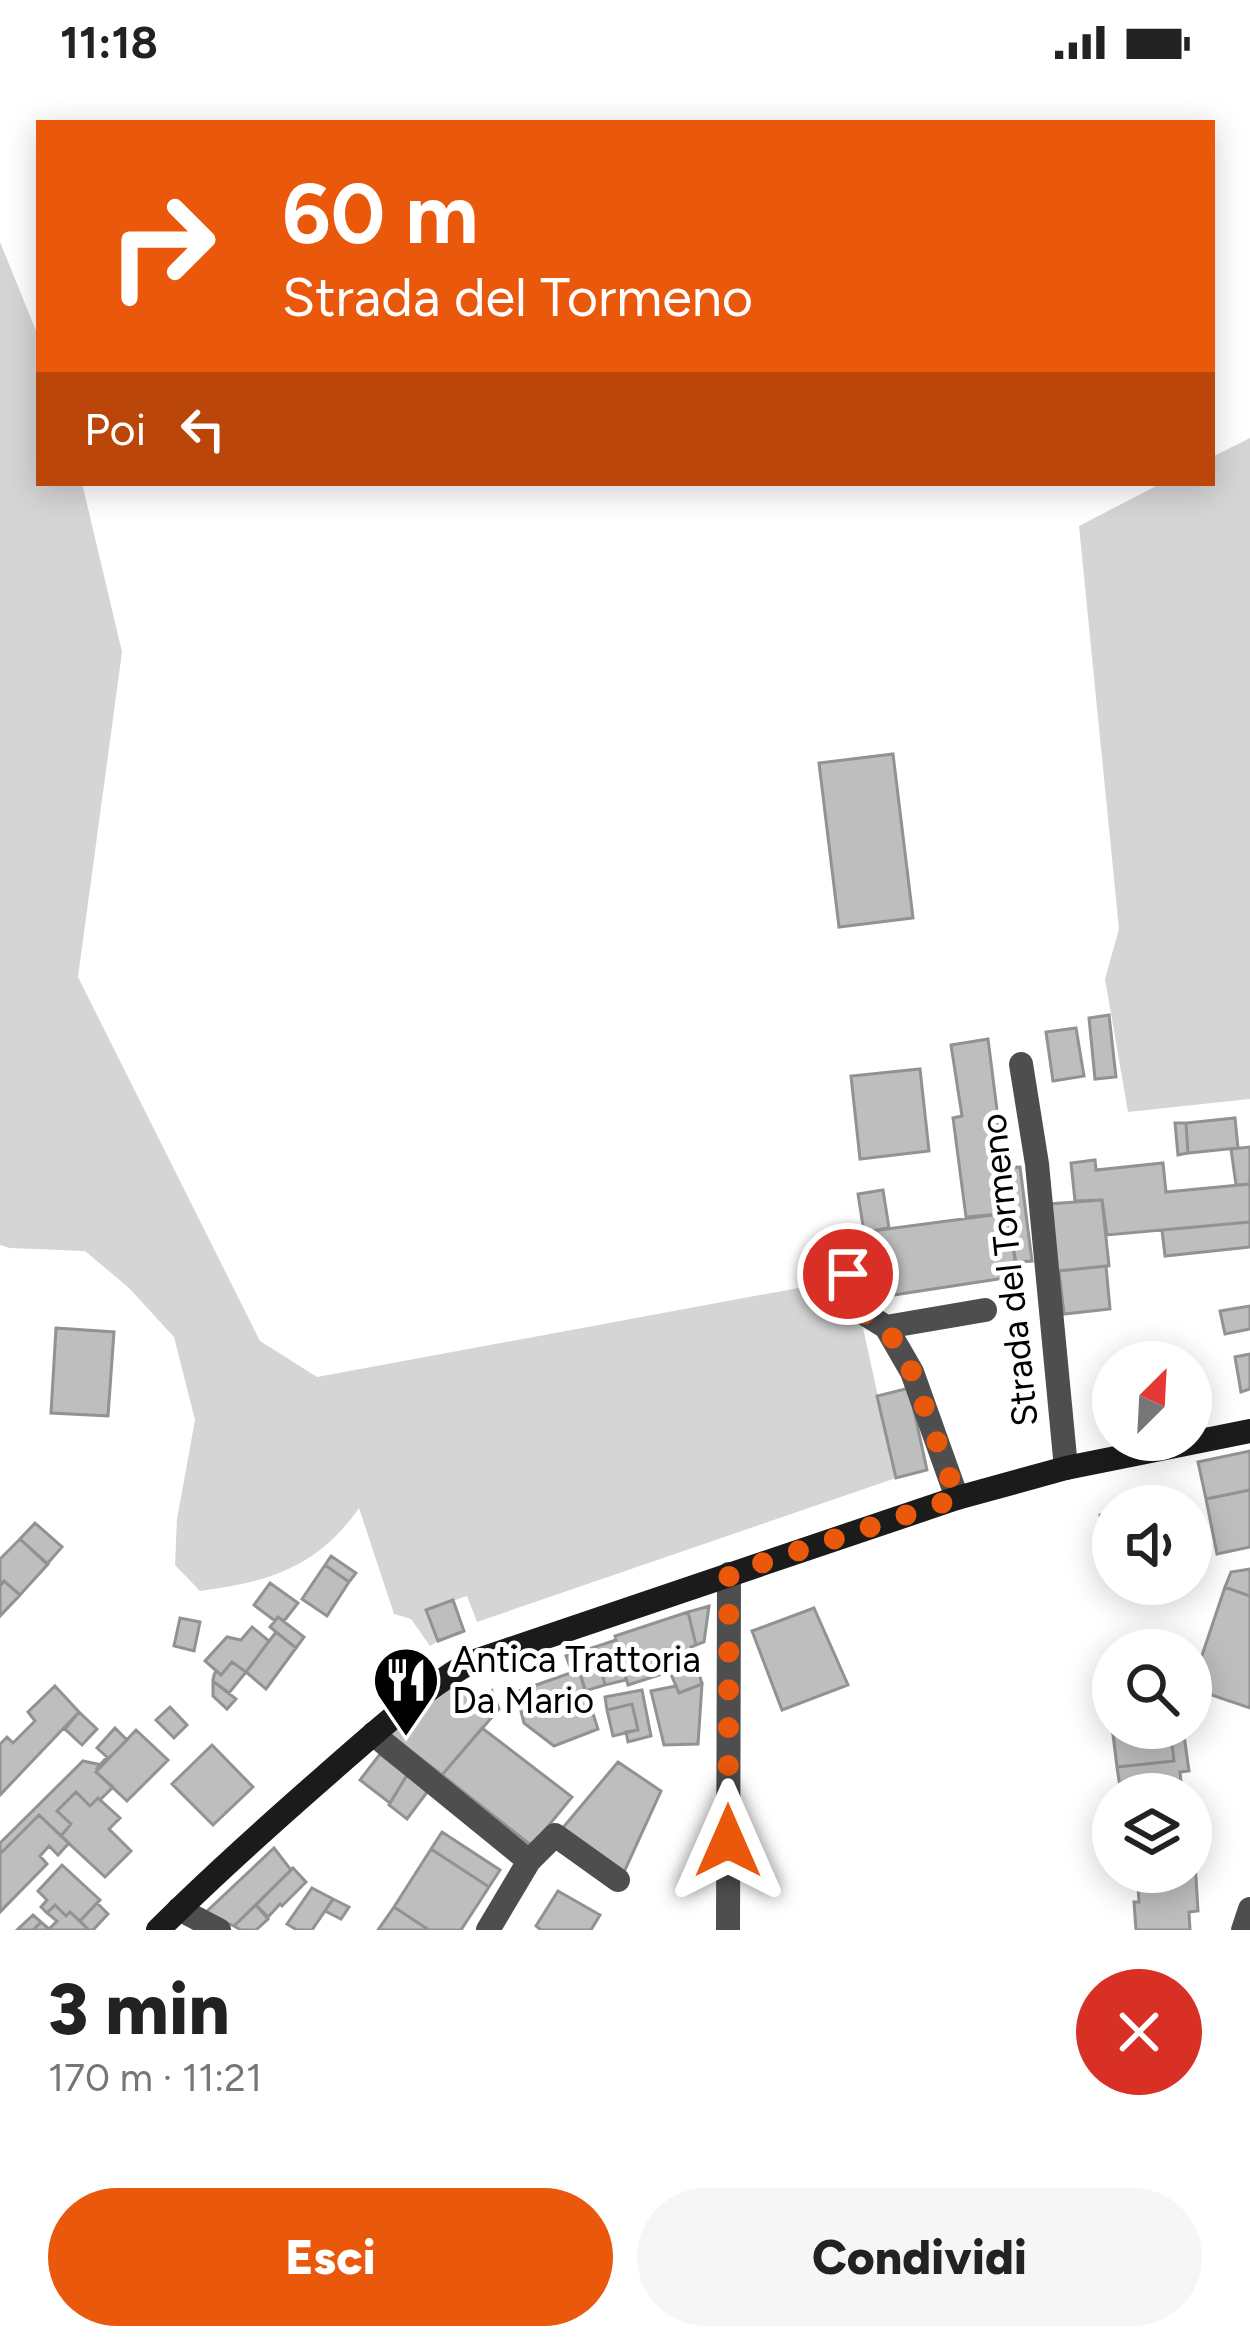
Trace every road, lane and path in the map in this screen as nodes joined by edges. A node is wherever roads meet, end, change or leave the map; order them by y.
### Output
1 (1022, 1064) dead end
2 (848, 1274) dead end
3 (986, 1310) dead end
4 (886, 1327) junction
5 (1250, 1431) edge
6 (1066, 1468) junction
7 (957, 1498) junction
8 (729, 1574) junction
9 (373, 1734) junction
10 (529, 1861) junction
11 (618, 1880) dead end
12 (1250, 1909) edge
13 (179, 1910) junction
14 (158, 1930) edge
15 (219, 1930) edge
16 (488, 1930) edge
17 (728, 1930) edge
18 (1243, 1930) edge

1 - 6 street, Strada del Tormeno
2 - 4 street
3 - 4 street, Strada del Tormeno
4 - 7 street
5 - 6 street, Strada del Tormeno
6 - 7 street, Strada del Tormeno
7 - 8 street, Strada del Tormeno
8 - 9 street, Strada del Tormeno
8 - 17 street
9 - 10 street
9 - 13 street, Strada del Tormeno
10 - 11 street
10 - 16 street
12 - 18 street
13 - 14 street, Strada del Tormeno
13 - 15 street

